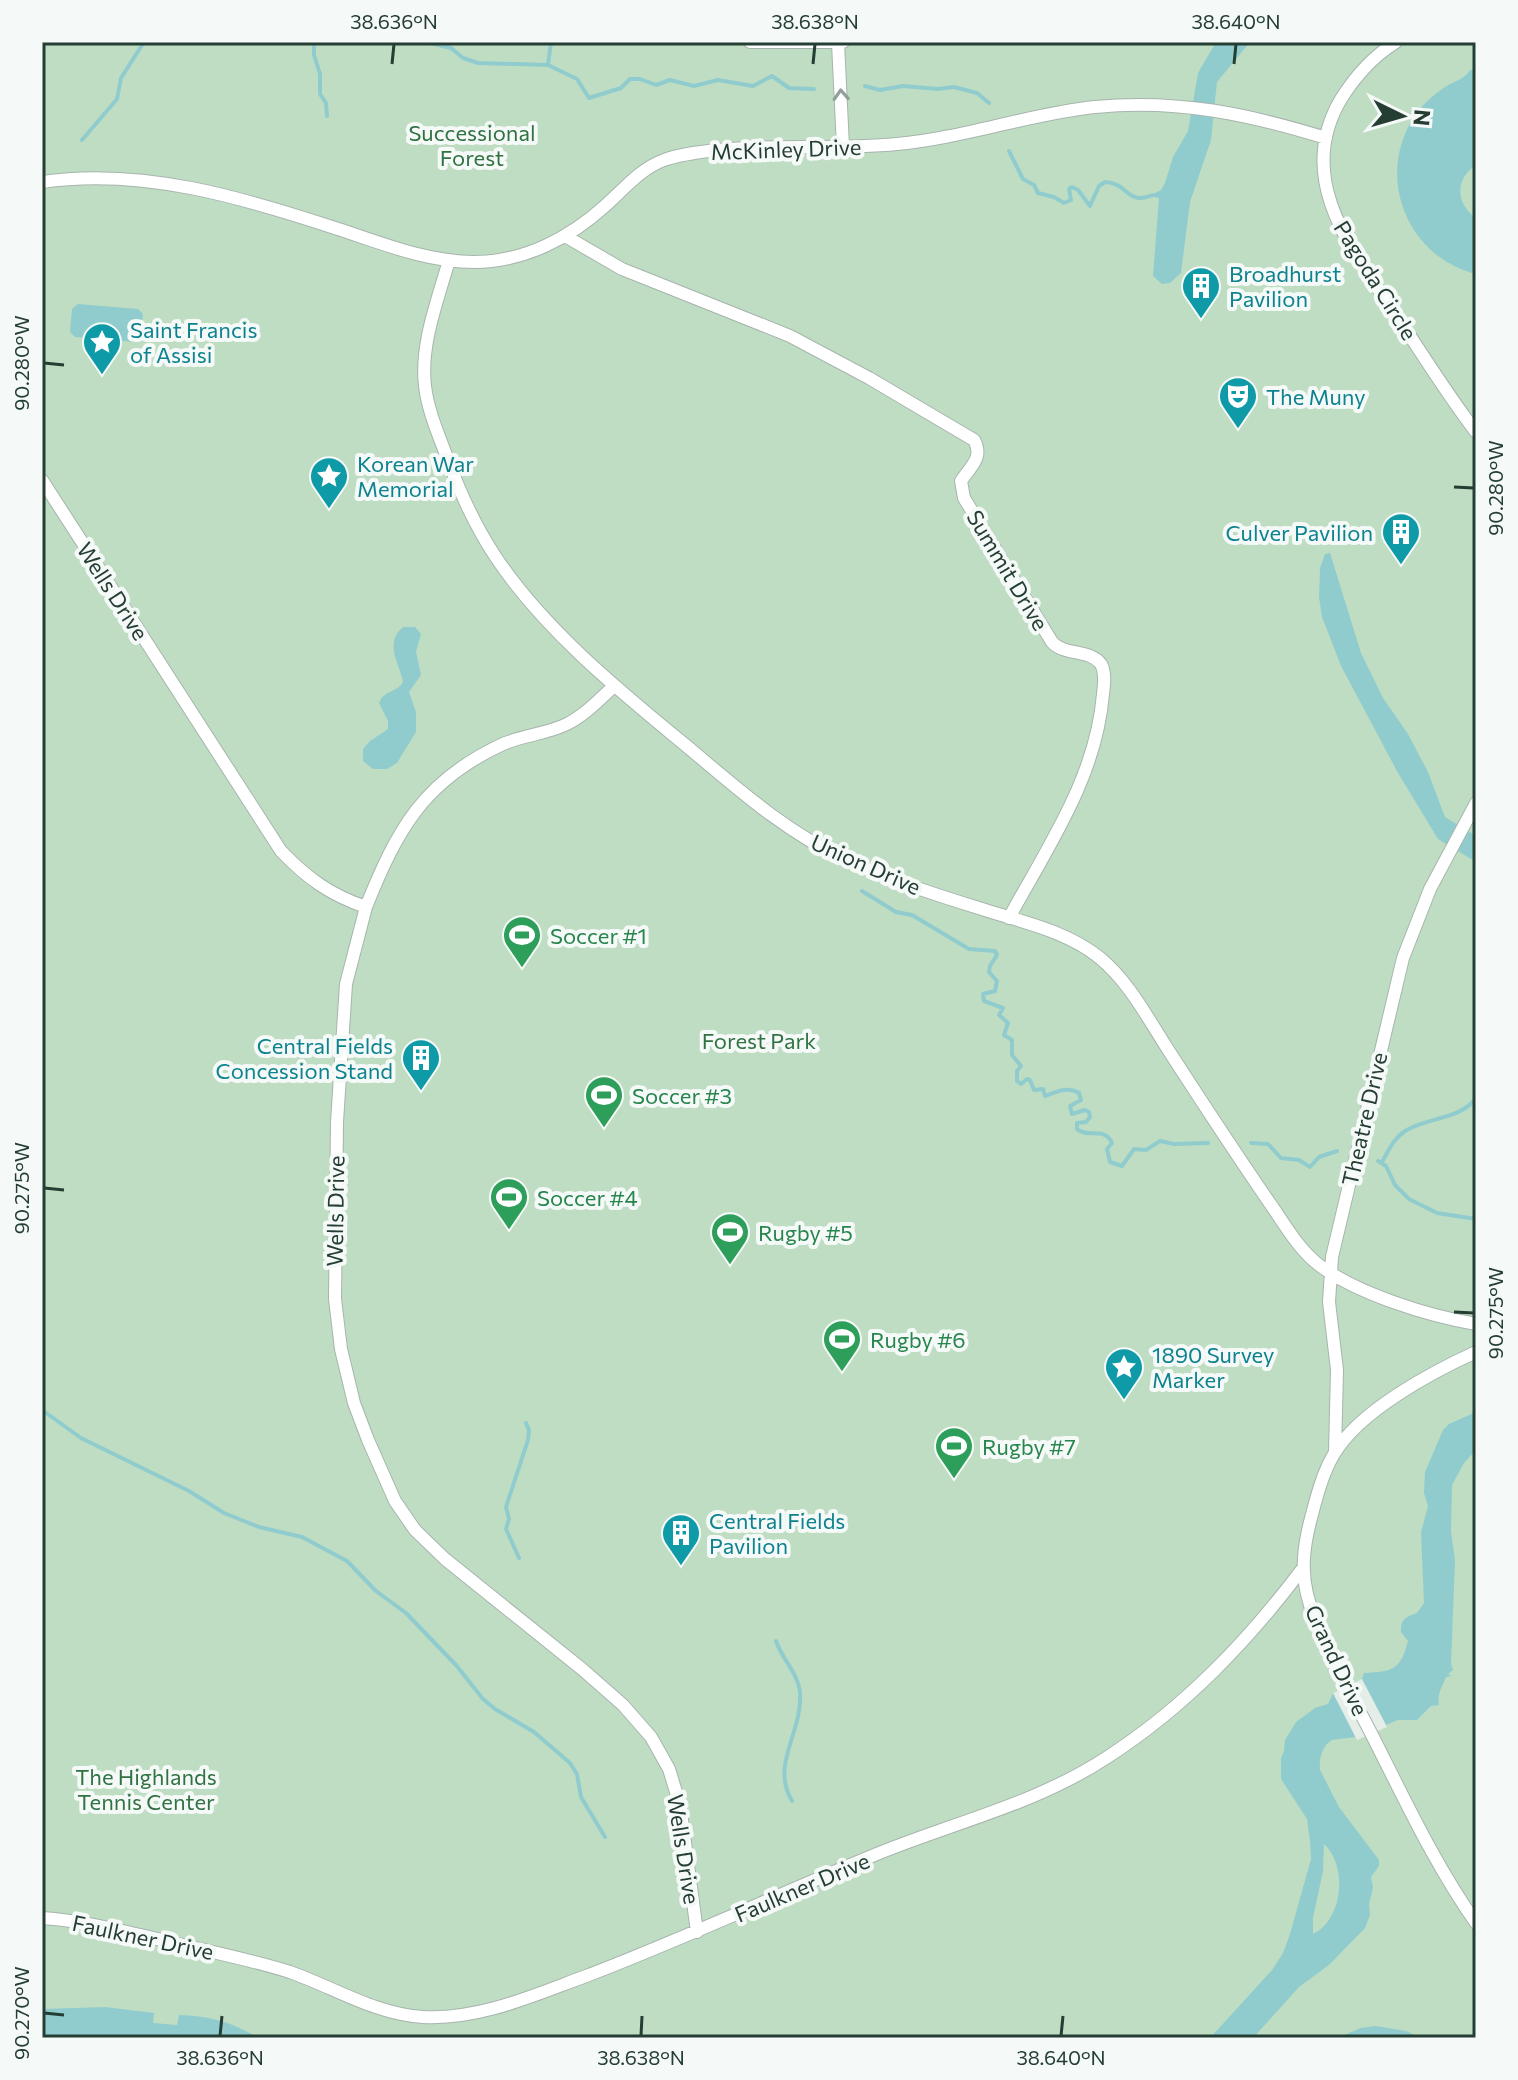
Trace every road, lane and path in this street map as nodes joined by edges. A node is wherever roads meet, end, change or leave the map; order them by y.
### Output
1 (750, 42) edge
2 (845, 42) edge
3 (1396, 42) edge
4 (838, 43) edge
5 (1326, 138) junction
6 (843, 147) junction
7 (42, 182) edge
8 (565, 236) junction
9 (449, 260) junction
10 (1476, 432) edge
11 (42, 480) edge
12 (614, 686) junction
13 (1476, 803) edge
14 (366, 907) junction
15 (1009, 918) junction
16 (1329, 1272) junction
17 (1476, 1324) edge
18 (1476, 1352) edge
19 (1335, 1452) junction
20 (1303, 1568) junction
21 (42, 1918) edge
22 (1476, 1923) edge
23 (697, 1932) junction

1 - 4 street
2 - 4 street
3 - 5 street, Pagoda Circle
6 -> 4 street
5 - 6 street, McKinley Drive
5 - 10 street, Pagoda Circle
6 - 8 street, McKinley Drive
7 - 9 street, McKinley Drive
8 - 9 street, McKinley Drive
8 - 15 street, Summit Drive
9 - 12 street, Union Drive
11 - 14 street, Wells Drive
12 - 14 street
12 - 15 street, Union Drive
13 - 16 street, Theatre Drive
14 - 23 street, Wells Drive
15 - 16 street, Union Drive
16 - 17 street, Union Drive
16 - 19 street, Theatre Drive
18 - 19 street, Grand Drive
19 - 20 street, Grand Drive
20 - 22 street, Grand Drive
20 - 23 street, Faulkner Drive
21 - 23 street, Faulkner Drive

